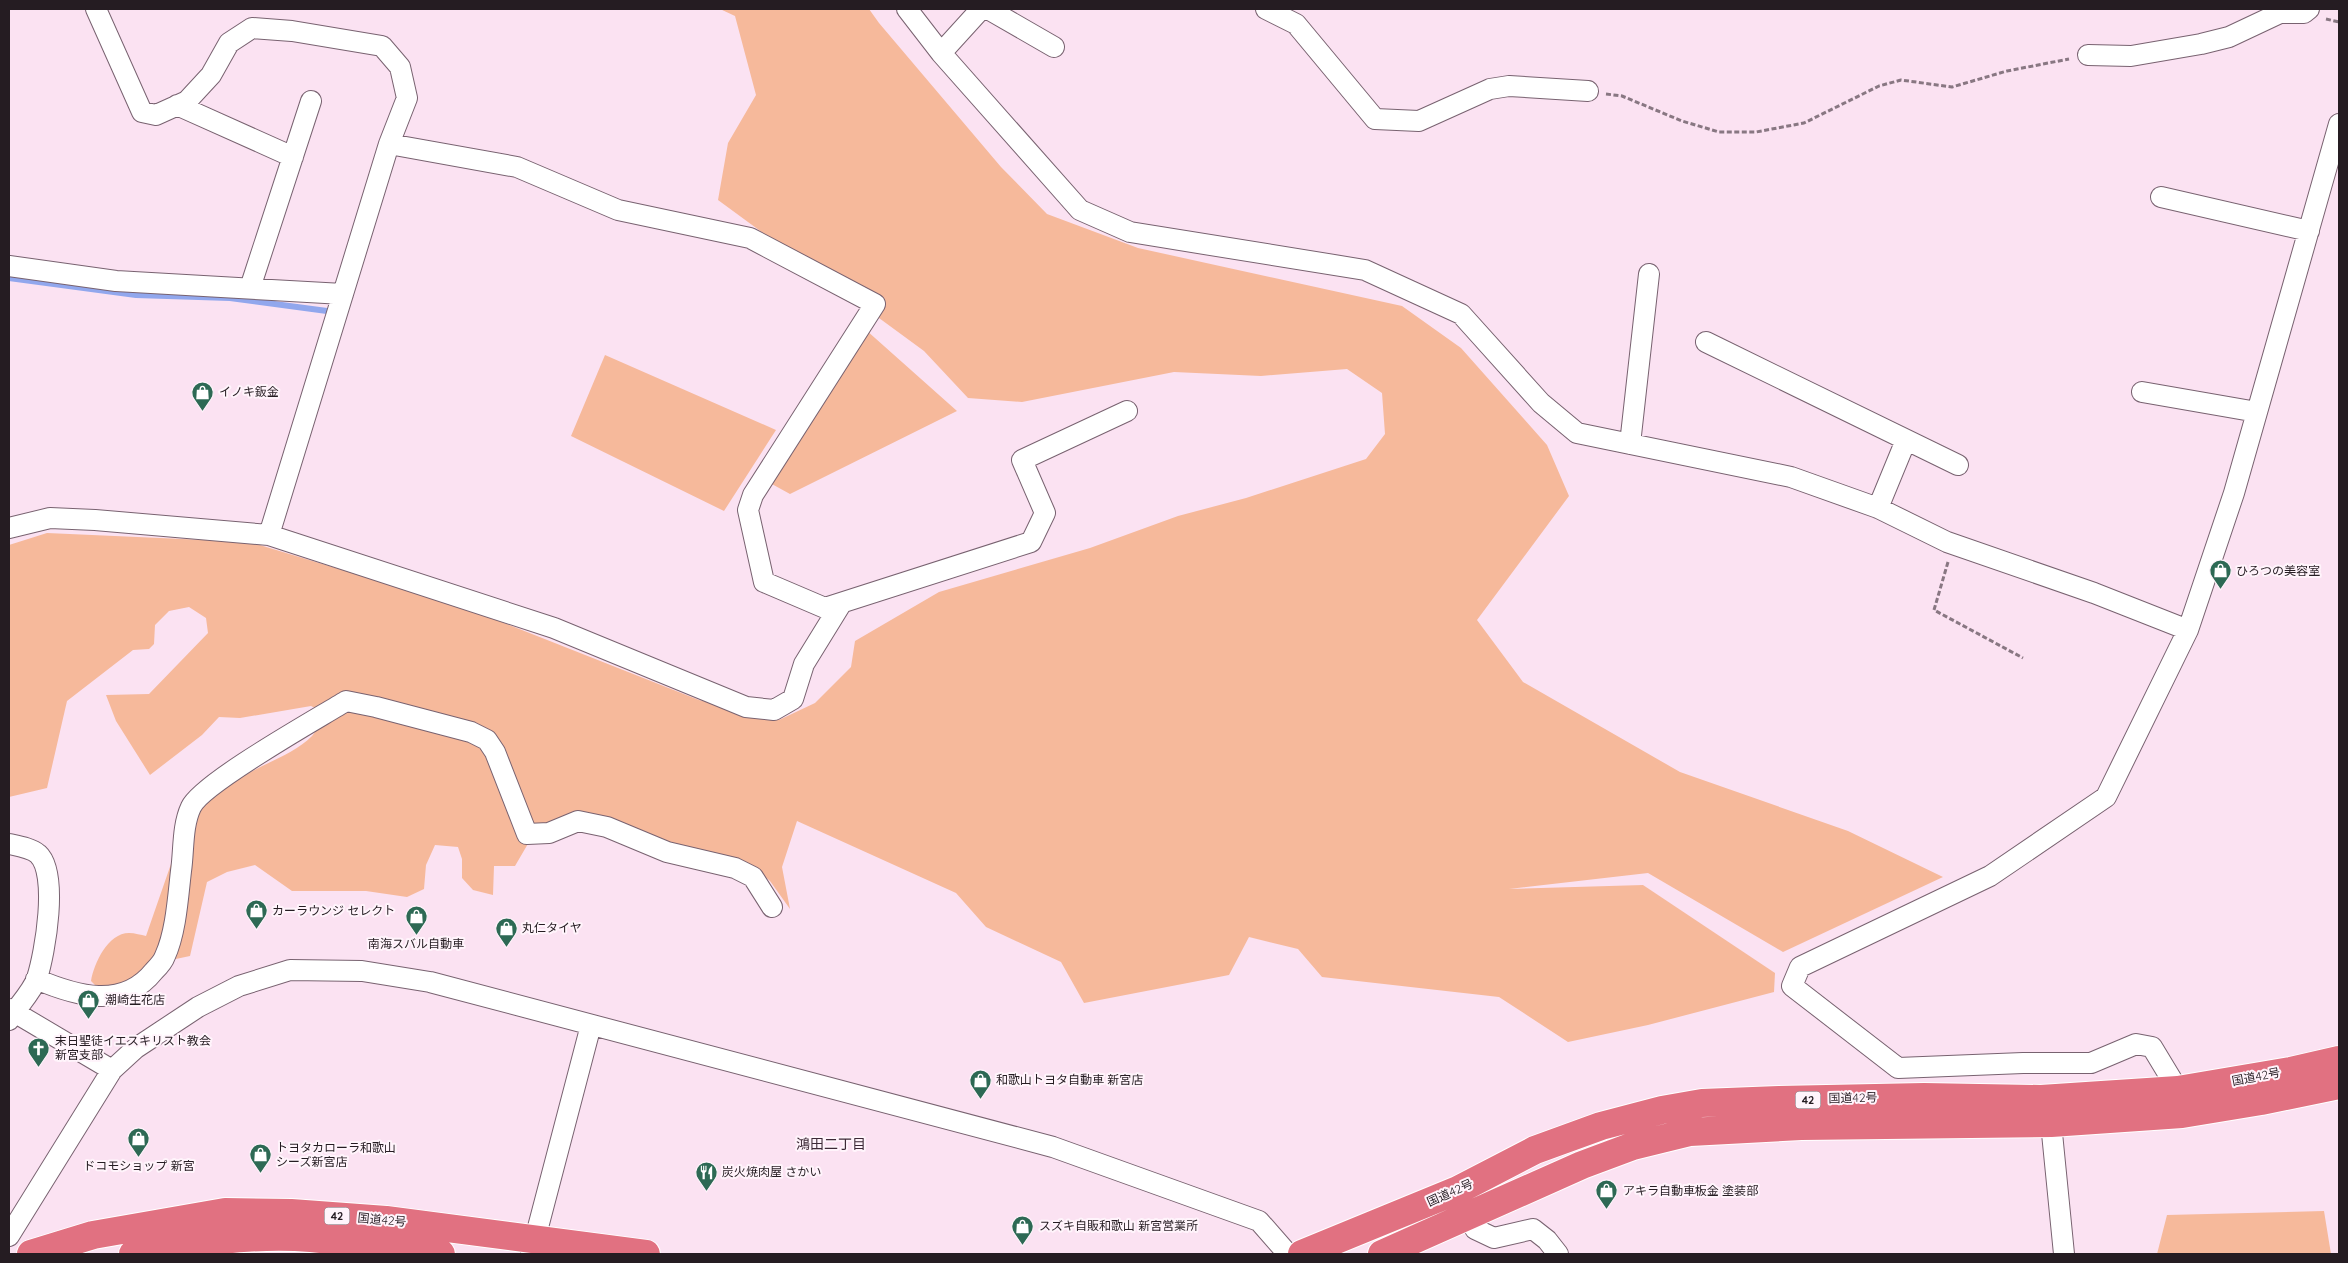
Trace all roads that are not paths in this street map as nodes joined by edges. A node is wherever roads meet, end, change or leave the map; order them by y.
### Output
1 (96, 9) edge
2 (907, 9) edge
3 (981, 9) edge
4 (988, 9) edge
5 (1266, 9) edge
6 (2309, 9) edge
7 (1054, 47) dead end
8 (941, 53) junction
9 (2088, 55) road end
10 (1588, 91) road end
11 (311, 101) dead end
12 (177, 105) junction
13 (2339, 124) edge
14 (389, 144) junction
15 (293, 157) junction
16 (2161, 197) dead end
17 (2309, 231) junction
18 (9, 266) edge
19 (1649, 274) dead end
20 (250, 288) junction
21 (343, 294) junction
22 (1706, 342) dead end
23 (2142, 392) dead end
24 (1127, 411) dead end
25 (2257, 412) junction
26 (1906, 440) junction
27 (1630, 444) junction
28 (1958, 465) dead end
29 (1878, 508) junction
30 (9, 528) edge
31 (269, 535) junction
32 (841, 604) junction
33 (2188, 630) junction
34 (9, 844) edge
35 (772, 907) dead end
36 (36, 979) junction
37 (10, 1013) edge
38 (591, 1025) junction
39 (2339, 1060) edge
40 (112, 1070) junction
41 (2339, 1085) edge
42 (2180, 1102) junction
43 (2051, 1123) junction
44 (1463, 1202) junction
45 (9, 1236) edge
46 (533, 1247) edge
47 (31, 1254) edge
48 (133, 1254) edge
49 (441, 1254) edge
50 (646, 1254) edge
51 (1288, 1254) edge
52 (1302, 1254) edge
53 (1382, 1254) edge
54 (1558, 1254) edge
55 (2064, 1254) edge

1 - 12 street
2 - 8 street
3 - 8 street
4 - 7 street
5 - 10 street
6 - 9 street
8 - 27 street
11 - 15 street
12 - 14 street
12 - 15 street
13 - 17 street
14 - 21 street
14 - 32 street
15 - 20 street
16 - 17 street
17 - 25 street
18 - 20 street
19 - 27 street
20 - 21 street
21 - 31 street
22 - 26 street
23 - 25 street
24 - 32 street
25 - 33 street
26 - 28 street
26 - 29 street
27 - 29 street
29 - 33 street
30 - 31 street
31 - 32 street
33 - 42 street
34 - 36 street
35 - 36 street
36 - 37 street
37 - 40 street
38 - 40 street
38 - 46 street
38 - 51 street
39 - 42 highway, 国道42号 / 42
40 - 45 street
41 - 42 highway, 国道42号 / 42
42 - 43 highway, 国道42号 / 42
42 - 44 highway, 国道42号 / 42
43 - 44 highway, 国道42号 / 42
43 - 55 street
44 - 52 highway, 国道42号 / 42
44 - 53 highway, 国道42号 / 42
44 - 54 street
46 - 47 highway, 国道42号 / 42
46 - 50 highway, 国道42号 / 42
48 - 49 highway, 国道42号 / 42

